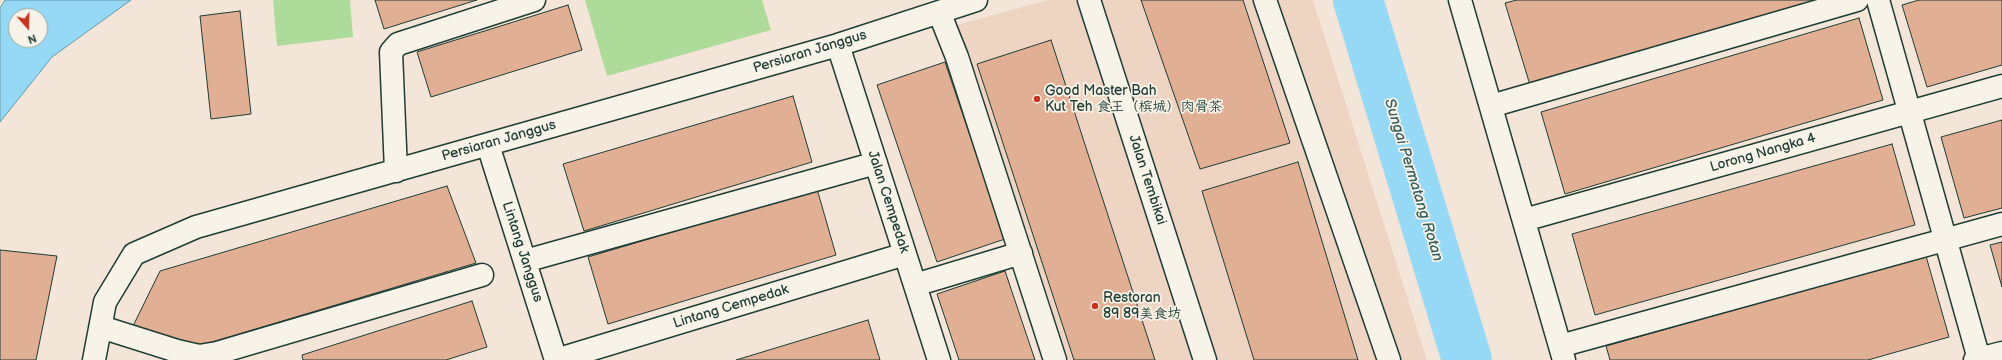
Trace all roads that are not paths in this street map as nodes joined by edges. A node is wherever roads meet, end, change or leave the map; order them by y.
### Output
1 (534, 0) edge
2 (976, 0) edge
3 (1089, 0) edge
4 (1265, 0) edge
5 (1460, 0) edge
6 (1857, 0) edge
7 (1878, 0) edge
8 (939, 12) junction
9 (838, 45) junction
10 (2002, 86) edge
11 (1491, 106) junction
12 (1909, 112) junction
13 (488, 145) junction
14 (876, 164) junction
15 (396, 170) junction
16 (1524, 220) junction
17 (2002, 224) edge
18 (1946, 241) junction
19 (1021, 253) junction
20 (905, 254) junction
21 (525, 261) junction
22 (482, 275) dead end
23 (915, 285) junction
24 (101, 327) junction
25 (1562, 353) edge
26 (2002, 353) edge
27 (94, 360) edge
28 (556, 360) edge
29 (939, 360) edge
30 (1056, 360) edge
31 (1205, 360) edge
32 (1389, 360) edge
33 (1977, 360) edge

1 - 15 street
2 - 8 street, Persiaran Janggus
3 - 31 street, Jalan Tembikai
4 - 32 street
5 - 11 street
6 - 11 street
7 - 12 street
8 - 9 street, Persiaran Janggus
8 - 19 street
9 - 13 street, Persiaran Janggus
9 - 14 street, Jalan Cempedak
10 - 12 street, Lorong Nangka 4
11 - 16 street
12 - 16 street, Lorong Nangka 4
12 - 18 street
13 - 15 street, Persiaran Janggus
13 - 21 street, Lintang Janggus
14 - 20 street, Jalan Cempedak
14 - 21 street
15 - 24 street, Persiaran Janggus
16 - 25 street
17 - 18 street
18 - 25 street
18 - 33 street
19 - 23 street
19 - 30 street
20 - 23 street, Jalan Cempedak
20 - 28 street, Lintang Cempedak
21 - 28 street, Lintang Janggus
22 - 24 street
23 - 29 street, Jalan Cempedak
24 - 27 street, Persiaran Janggus
26 - 33 street

